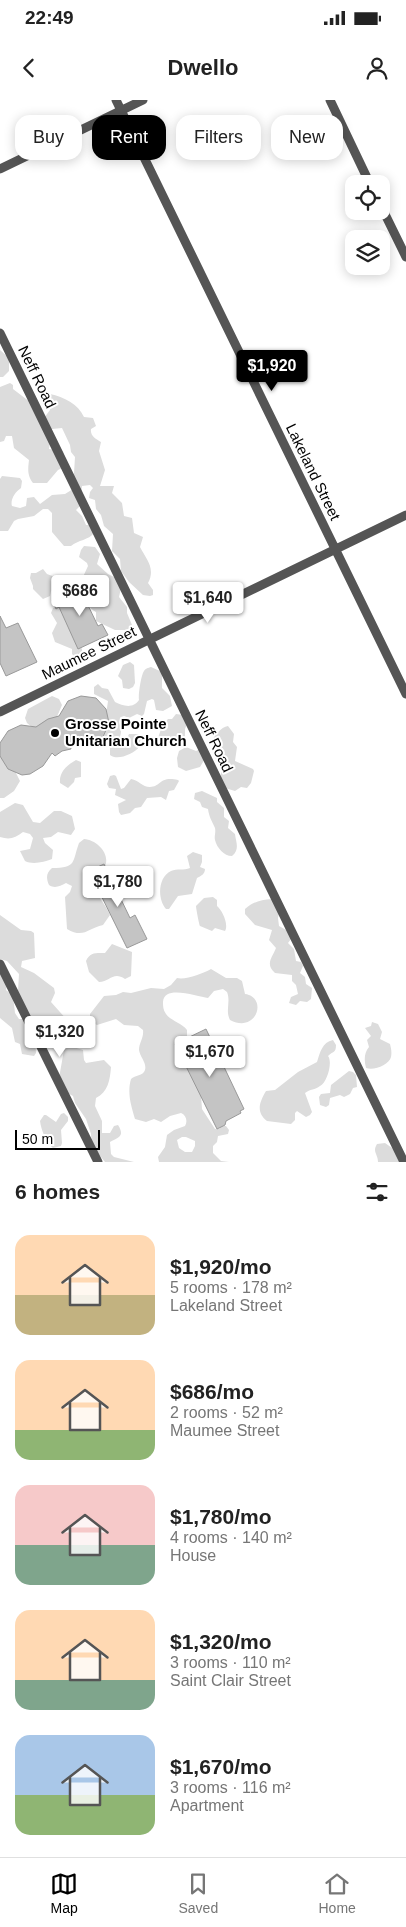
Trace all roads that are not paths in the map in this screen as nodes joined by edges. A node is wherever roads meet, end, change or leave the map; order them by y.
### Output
1 (116, 100) edge
2 (142, 100) edge
3 (330, 100) edge
4 (121, 110) junction
5 (0, 169) edge
6 (366, 175) edge
7 (388, 220) edge
8 (406, 257) edge
9 (0, 332) edge
10 (406, 515) edge
11 (336, 549) junction
12 (150, 640) junction
13 (406, 694) edge
14 (0, 712) edge
15 (0, 964) edge
16 (98, 1162) edge
17 (404, 1162) edge

1 - 4 street, Lakeland Street
2 - 4 street
3 - 6 street
4 - 5 street
4 - 11 street, Lakeland Street
7 - 8 street
9 - 12 street, Neff Road
10 - 11 street, Maumee Street
11 - 12 street, Maumee Street
11 - 13 street, Lakeland Street
12 - 14 street, Maumee Street
12 - 17 street, Neff Road
15 - 16 street

